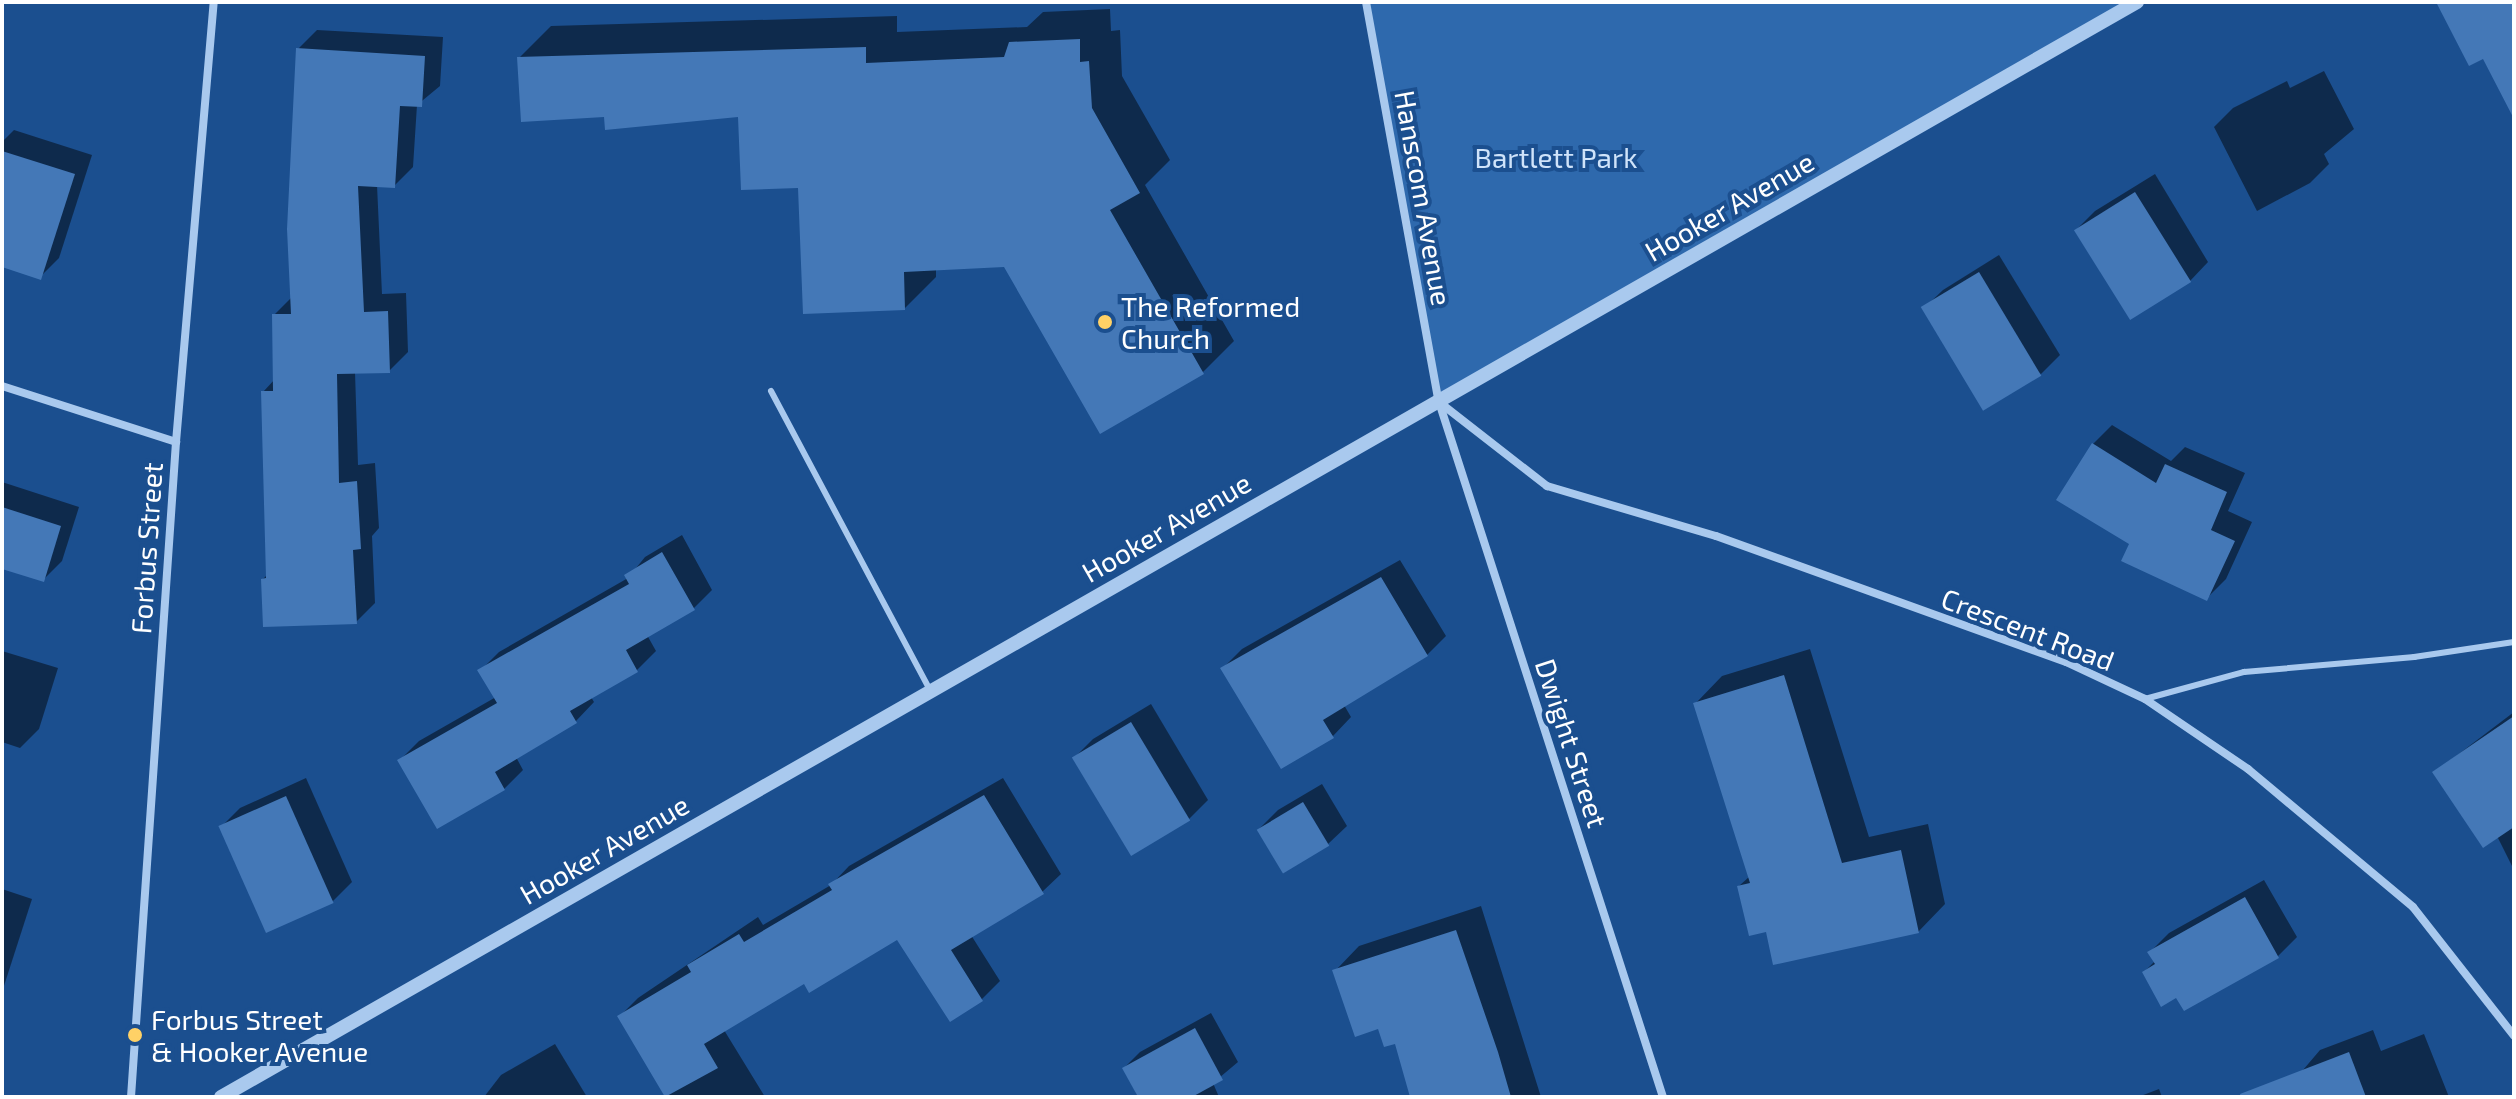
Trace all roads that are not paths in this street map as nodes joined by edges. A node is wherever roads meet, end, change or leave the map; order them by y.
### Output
1 (214, 2) edge
2 (1366, 2) edge
3 (2137, 2) edge
4 (2, 386) edge
5 (771, 391) dead end
6 (1439, 402) junction
7 (176, 442) junction
8 (2514, 642) edge
9 (931, 692) junction
10 (2145, 699) junction
11 (2514, 1036) edge
12 (131, 1097) edge
13 (221, 1097) edge
14 (1663, 1097) edge

1 - 7 street, Forbus Street
2 - 6 street, Hanscom Avenue
3 - 6 street, Hooker Avenue
4 - 7 street
5 - 9 lane
6 - 9 street, Hooker Avenue
6 - 10 street, Crescent Road
6 - 14 street, Dwight Street
7 - 12 street, Forbus Street
8 - 10 lane
9 - 13 street, Hooker Avenue
10 - 11 street, Crescent Road

